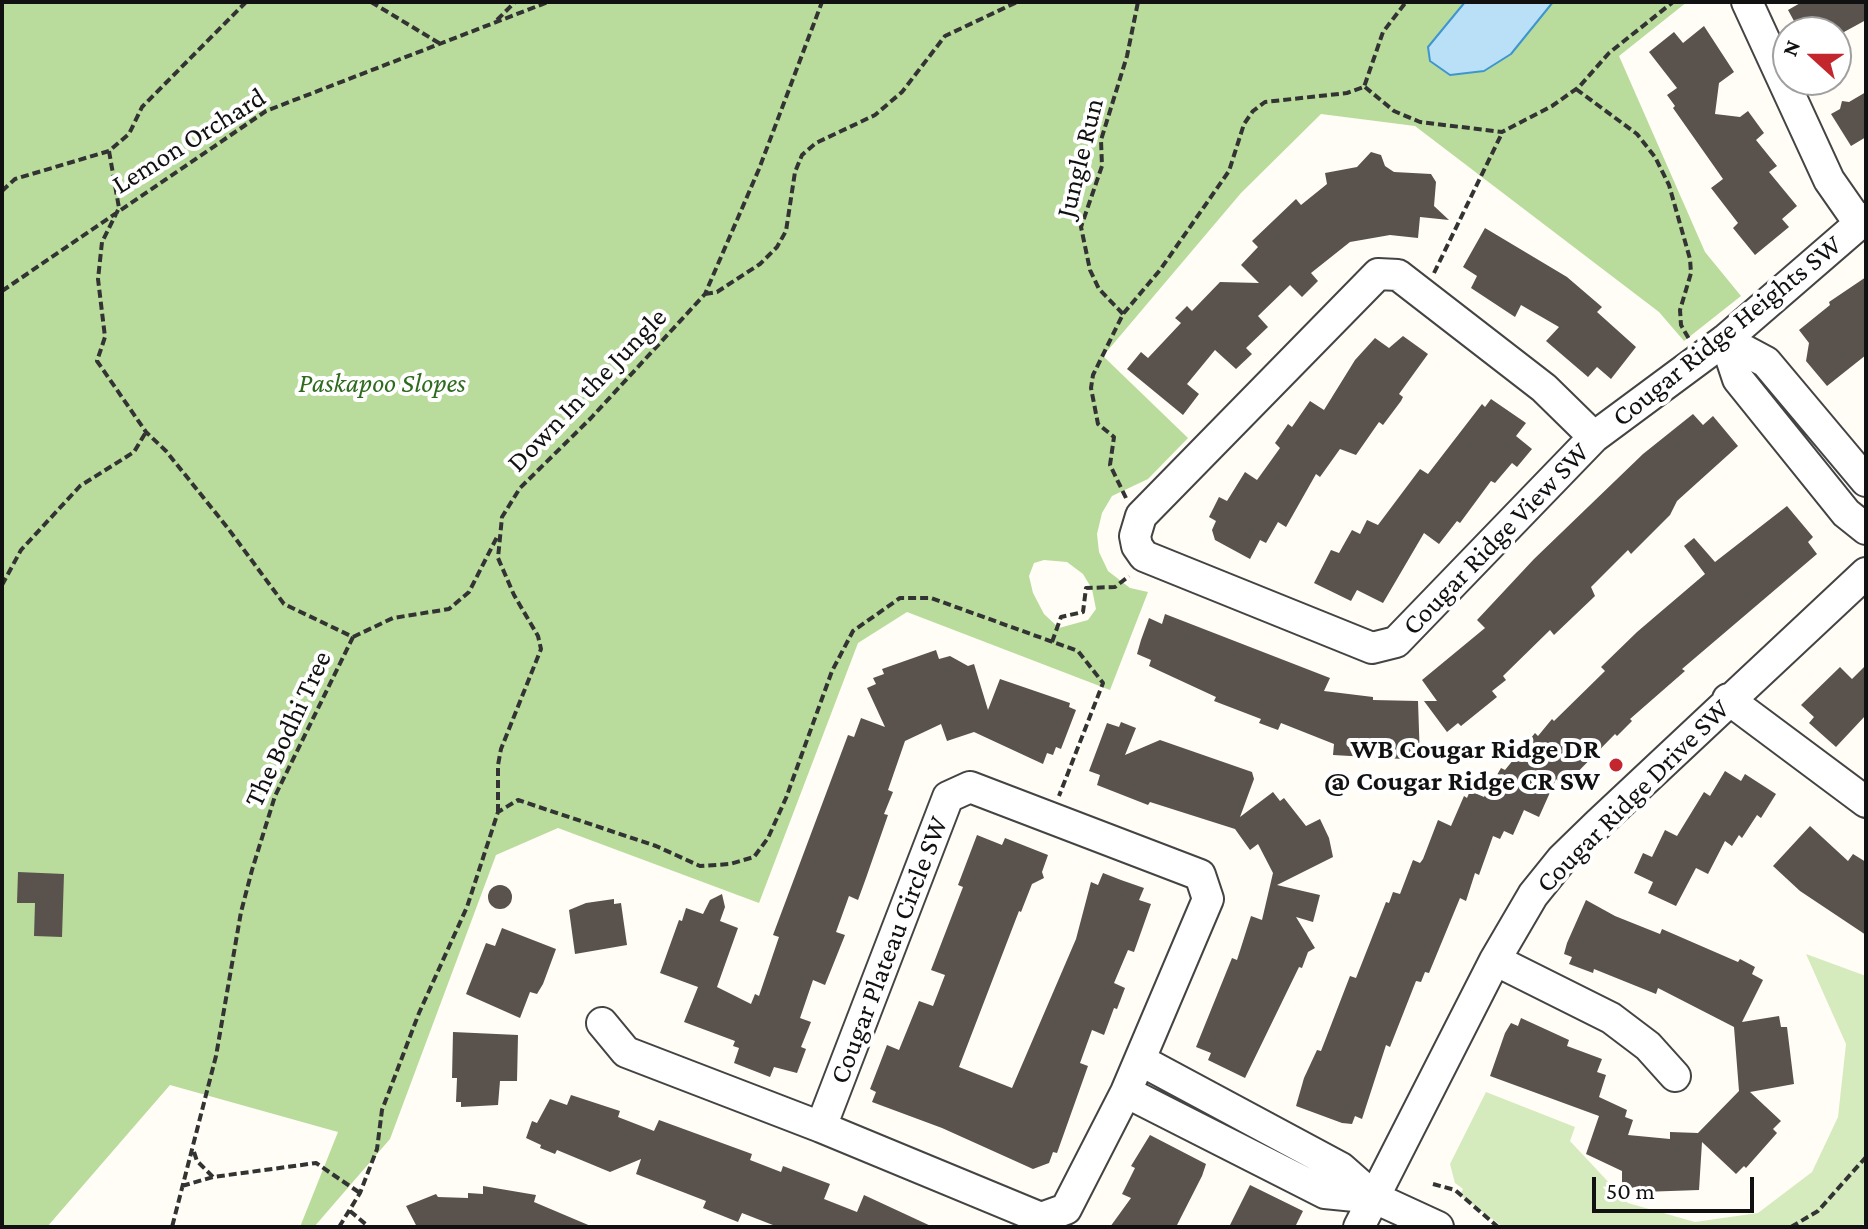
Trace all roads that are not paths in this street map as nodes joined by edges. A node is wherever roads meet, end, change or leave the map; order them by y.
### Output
1 (1747, 2) edge
2 (1862, 221) edge
3 (1714, 348) junction
4 (1594, 437) junction
5 (1866, 481) edge
6 (1866, 529) edge
7 (1866, 573) edge
8 (1728, 699) junction
9 (1866, 802) edge
10 (1495, 960) junction
11 (602, 1023) dead end
12 (1140, 1060) junction
13 (1675, 1076) dead end
14 (1126, 1092) junction
15 (821, 1127) junction
16 (1375, 1198) junction
17 (1359, 1227) edge
18 (1438, 1227) edge

1 - 2 street, Cougar Ridge Heights SW
2 - 3 street, Cougar Ridge Heights SW
3 - 4 street, Cougar Ridge Heights SW
3 - 5 street
3 - 6 street
4 - 4 street, Cougar Ridge View SW
7 - 8 street, Cougar Ridge Drive SW
8 - 9 street
8 - 10 street, Cougar Ridge Drive SW
10 - 13 street
10 - 16 street, Cougar Ridge Drive SW
11 - 15 street
12 - 14 street, Cougar Plateau Circle SW
12 - 15 street, Cougar Plateau Circle SW
12 - 16 street
14 - 15 street, Cougar Plateau Circle SW
14 - 16 street
16 - 17 street, Cougar Ridge Drive SW
16 - 18 street

